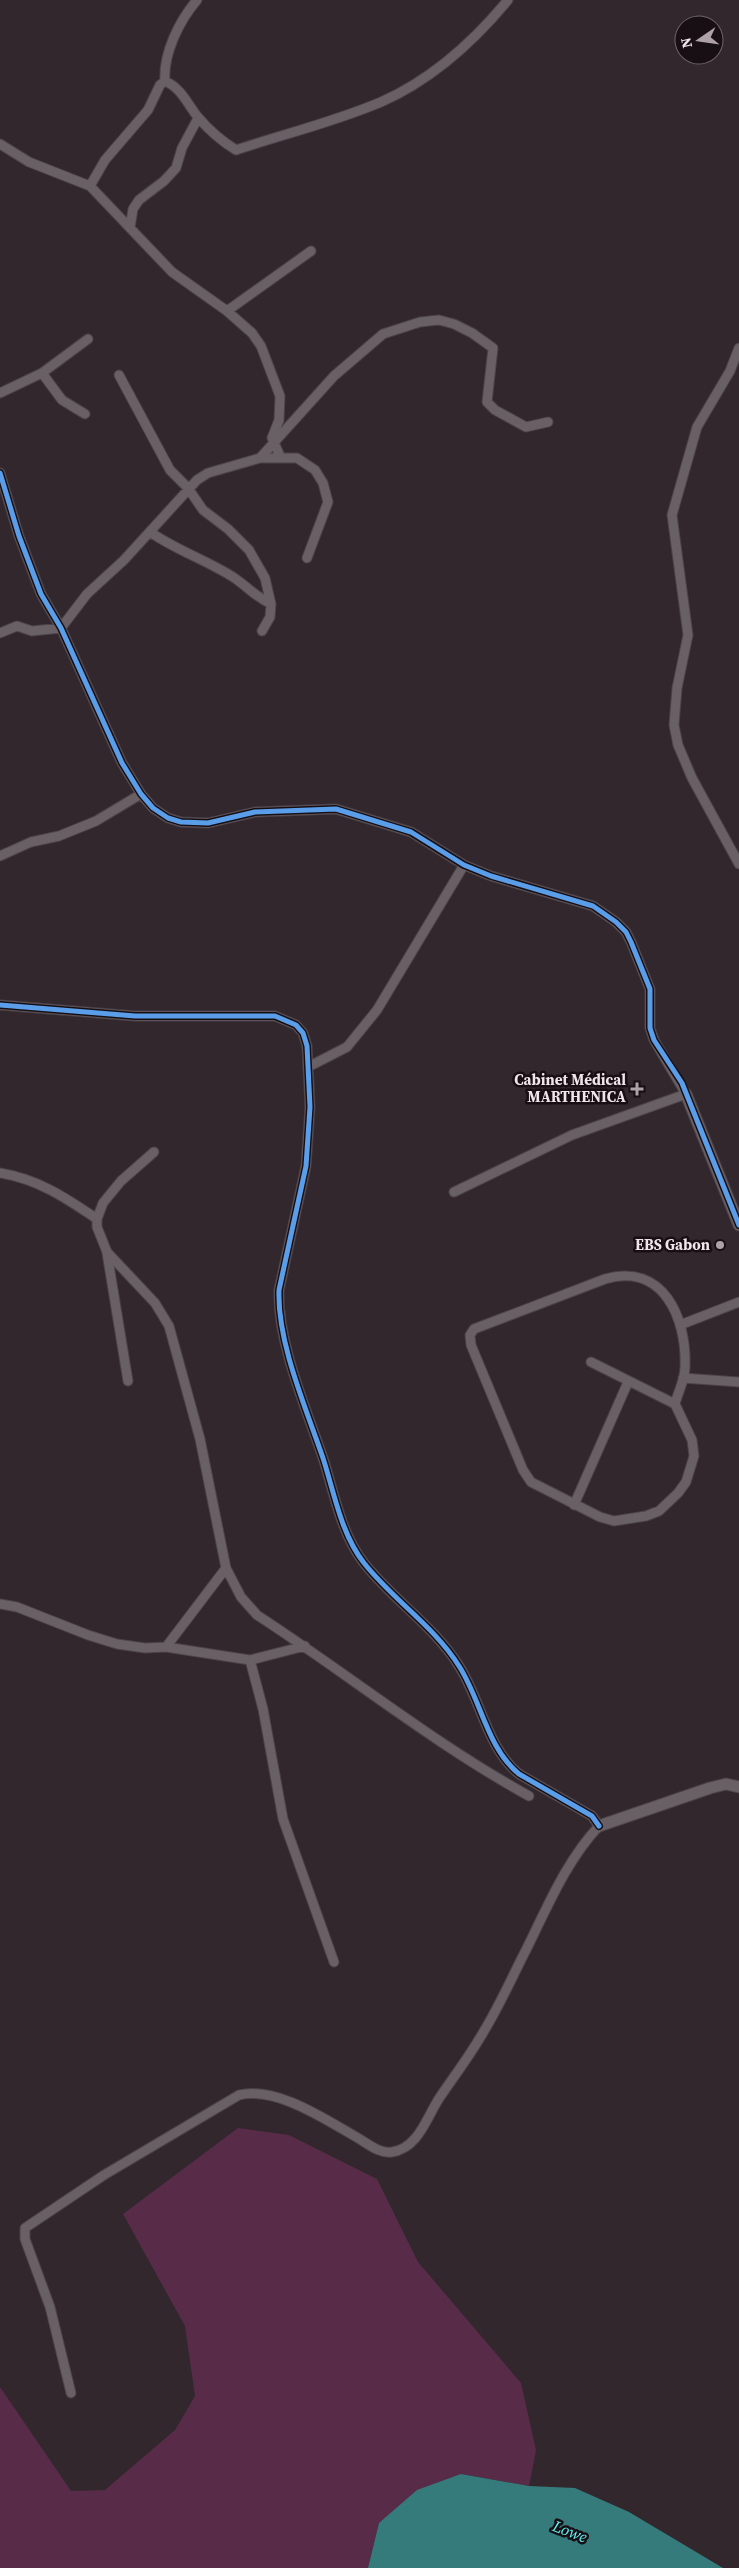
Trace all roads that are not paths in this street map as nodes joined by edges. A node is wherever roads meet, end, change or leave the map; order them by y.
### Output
1 (197, 0) edge
2 (508, 0) edge
3 (165, 81) junction
4 (198, 118) junction
5 (0, 144) edge
6 (90, 186) junction
7 (130, 228) junction
8 (311, 250) dead end
9 (227, 311) junction
10 (88, 340) dead end
11 (739, 348) edge
12 (42, 373) junction
13 (119, 375) dead end
14 (0, 394) edge
15 (85, 414) dead end
16 (548, 422) dead end
17 (274, 444) junction
18 (280, 456) junction
19 (260, 458) junction
20 (0, 474) edge
21 (188, 488) junction
22 (150, 532) junction
23 (307, 558) dead end
24 (271, 604) junction
25 (61, 628) junction
26 (262, 631) dead end
27 (0, 633) edge
28 (141, 794) junction
29 (0, 856) edge
30 (739, 864) edge
31 (464, 865) junction
32 (0, 1005) edge
33 (308, 1067) junction
34 (686, 1094) junction
35 (154, 1152) dead end
36 (0, 1173) edge
37 (454, 1192) dead end
38 (97, 1219) junction
39 (739, 1225) edge
40 (107, 1252) junction
41 (739, 1302) edge
42 (680, 1325) junction
43 (591, 1362) dead end
44 (683, 1378) junction
45 (128, 1381) dead end
46 (628, 1382) junction
47 (739, 1382) edge
48 (675, 1404) junction
49 (574, 1505) junction
50 (226, 1568) junction
51 (0, 1604) edge
52 (305, 1646) junction
53 (166, 1647) junction
54 (250, 1660) junction
55 (739, 1786) edge
56 (529, 1796) dead end
57 (599, 1826) junction
58 (334, 1962) dead end
59 (71, 2394) dead end

1 - 3 street
2 - 4 street
3 - 4 street
3 - 6 street
4 - 7 street
5 - 6 street
6 - 7 street
7 - 9 street
8 - 9 street
9 - 17 street
10 - 12 street
11 - 30 street
12 - 14 street
12 - 15 street
13 - 21 street
16 - 17 street
17 - 18 street
17 - 19 street
18 - 19 street
18 - 23 street
19 - 21 street
20 - 25 street
21 - 22 street
21 - 24 street
22 - 24 street
22 - 25 street
24 - 26 street
25 - 27 street
25 - 28 street
28 - 29 street
28 - 31 street
31 - 33 street
31 - 34 street
32 - 33 street
33 - 57 street
34 - 37 street
34 - 39 street
35 - 38 street
36 - 38 street
38 - 40 street
40 - 45 street
40 - 50 street
41 - 42 street
42 - 44 street
42 - 49 street
43 - 46 street
44 - 47 street
44 - 48 street
46 - 48 street
46 - 49 street
48 - 49 street
50 - 52 street
50 - 53 street
51 - 53 street
52 - 54 street
52 - 56 street
53 - 54 street
54 - 58 street
55 - 57 street
57 - 59 street

